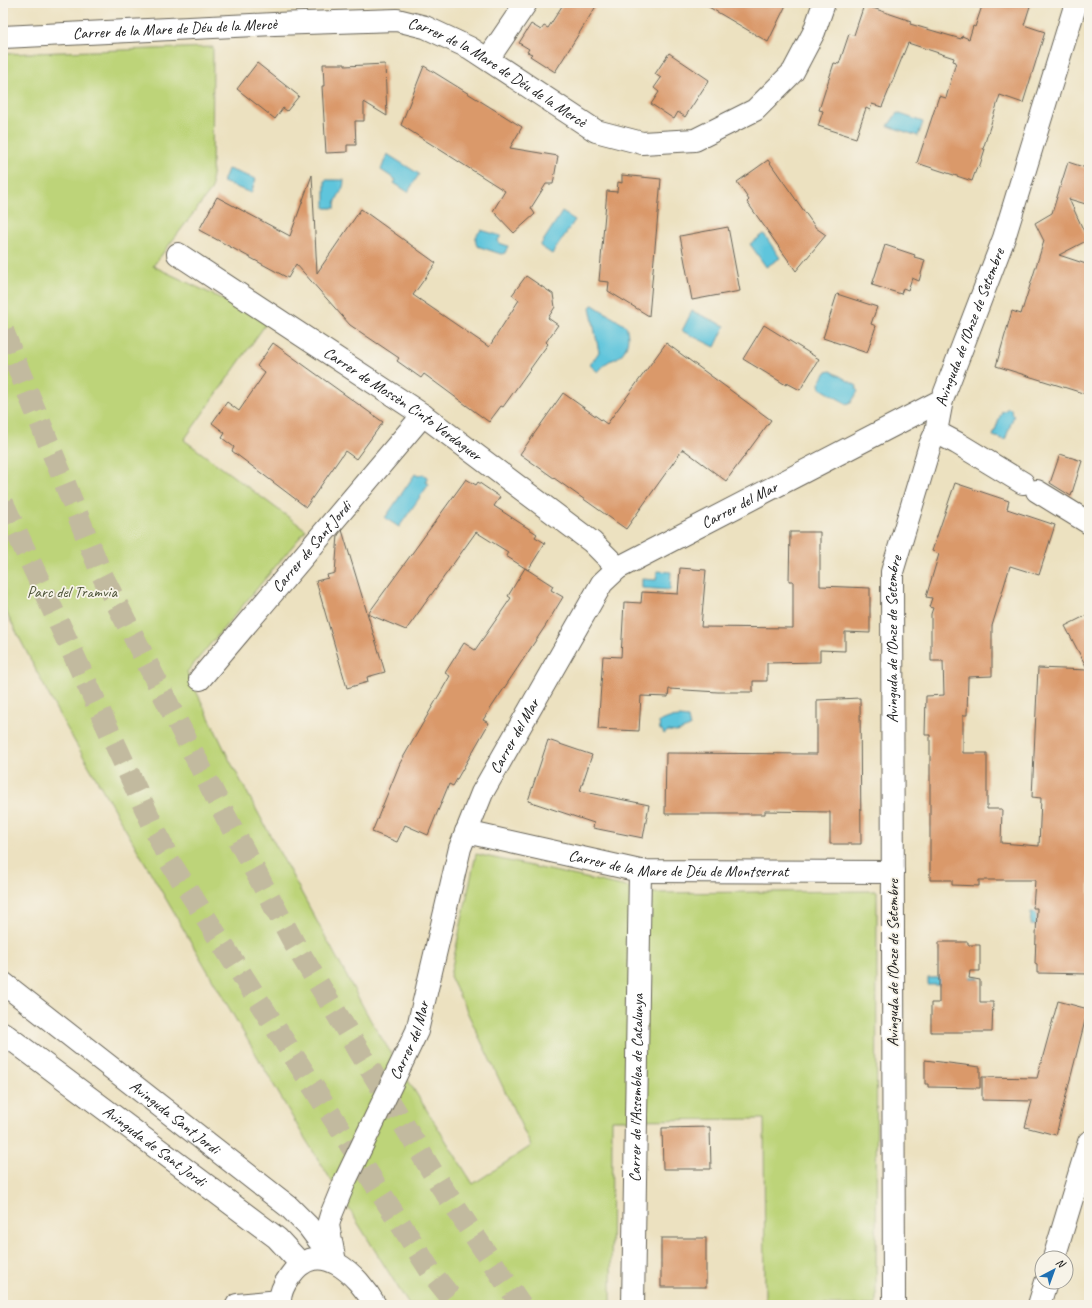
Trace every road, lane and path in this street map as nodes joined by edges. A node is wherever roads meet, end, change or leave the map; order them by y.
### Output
1 (526, 3) edge
2 (824, 3) edge
3 (1076, 3) edge
4 (3, 37) edge
5 (488, 59) junction
6 (178, 254) dead end
7 (942, 400) junction
8 (423, 415) junction
9 (936, 432) junction
10 (1089, 523) edge
11 (618, 568) junction
12 (200, 678) dead end
13 (466, 832) junction
14 (640, 871) junction
15 (893, 872) junction
16 (3, 983) edge
17 (3, 1033) edge
18 (1089, 1142) edge
19 (1056, 1250) edge
20 (335, 1262) junction
21 (301, 1264) junction
22 (1044, 1290) edge
23 (280, 1303) edge
24 (236, 1305) edge
25 (375, 1305) edge
26 (633, 1305) edge
27 (894, 1305) edge
28 (1039, 1305) edge

1 - 5 street
2 - 5 street, Carrer de la Mare de Déu de la Mercè
3 - 7 street, Avinguda de l'Onze de Setembre
4 - 5 street, Carrer de la Mare de Déu de la Mercè
6 - 8 street, Carrer de Mossèn Cinto Verdaguer
7 - 9 street, Avinguda de l'Onze de Setembre
7 - 11 street, Carrer del Mar
8 - 11 street, Carrer de Mossèn Cinto Verdaguer
8 - 12 street, Carrer de Sant Jordi
9 - 10 street
9 - 15 street, Avinguda de l'Onze de Setembre
11 - 13 street, Carrer del Mar
13 - 14 street, Carrer de la Mare de Déu de Montserrat
13 - 20 street, Carrer del Mar
14 - 15 street, Carrer de la Mare de Déu de Montserrat
14 - 26 street, Carrer de l'Assemblea de Catalunya
15 - 27 street, Avinguda de l'Onze de Setembre
16 - 20 street, Avinguda Sant Jordi
17 - 21 street, Avinguda de Sant Jordi
18 - 19 street
20 - 21 street
20 - 25 street
21 - 23 street
22 - 28 street
23 - 24 street

